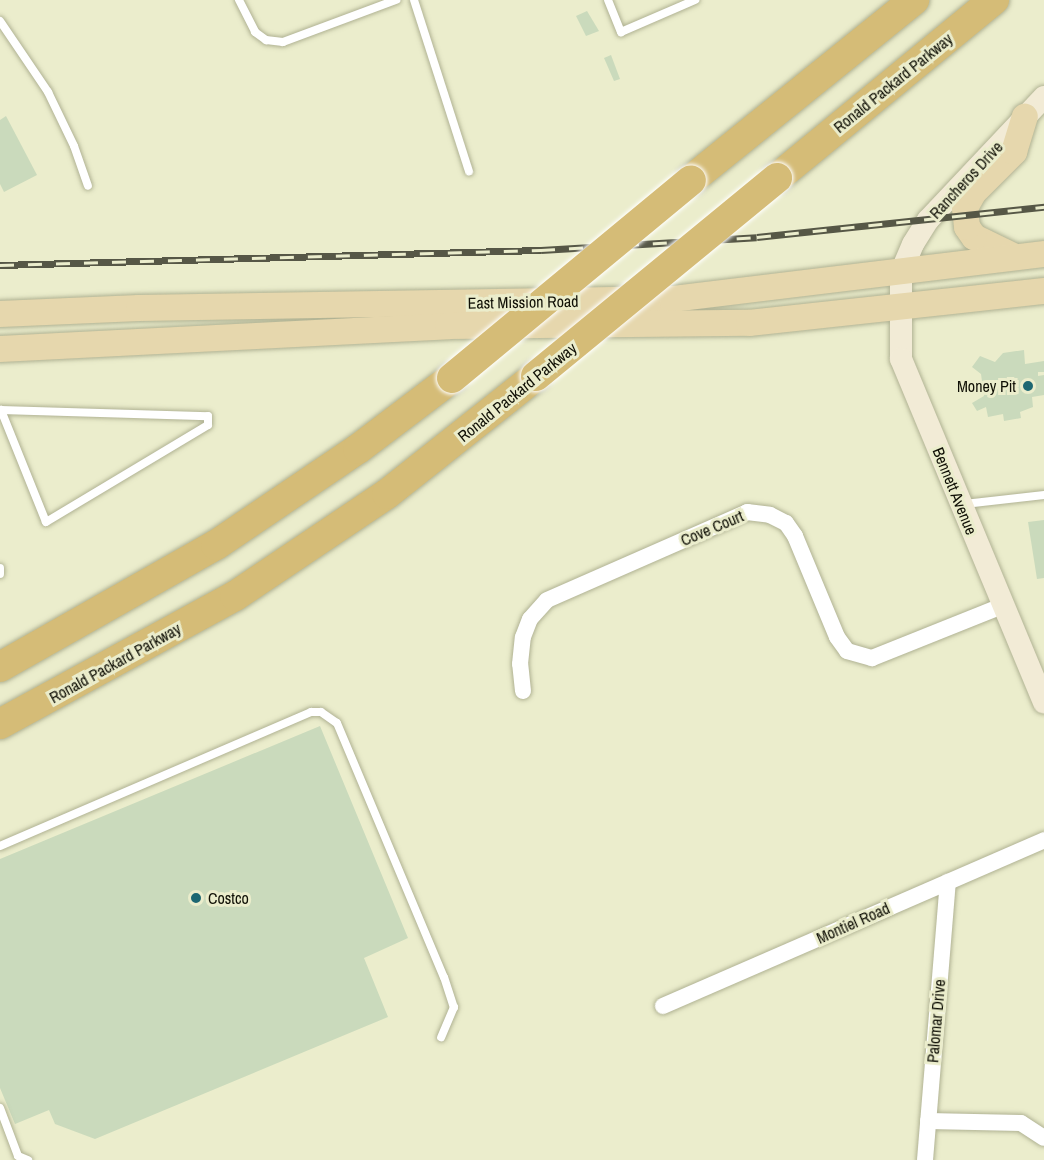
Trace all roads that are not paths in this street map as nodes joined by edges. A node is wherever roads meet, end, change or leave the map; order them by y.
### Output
1 (239, 0) edge
2 (396, 0) edge
3 (414, 0) edge
4 (608, 0) edge
5 (695, 0) edge
6 (886, 0) edge
7 (914, 0) edge
8 (993, 0) edge
9 (0, 21) edge
10 (1044, 97) edge
11 (1025, 117) junction
12 (754, 133) junction
13 (469, 171) dead end
14 (88, 186) dead end
15 (1044, 254) edge
16 (1017, 257) junction
17 (901, 272) junction
18 (1044, 291) edge
19 (901, 309) junction
20 (0, 315) edge
21 (0, 349) edge
22 (0, 410) edge
23 (1044, 495) edge
24 (960, 504) junction
25 (0, 568) edge
26 (0, 574) edge
27 (1002, 606) junction
28 (0, 667) edge
29 (523, 691) dead end
30 (1044, 702) edge
31 (0, 724) edge
32 (1044, 840) edge
33 (0, 846) edge
34 (948, 882) junction
35 (663, 1006) dead end
36 (441, 1037) dead end
37 (0, 1108) edge
38 (928, 1121) junction
39 (1044, 1138) edge
40 (28, 1160) edge
41 (925, 1160) edge

1 - 2 lane
3 - 13 lane
4 - 5 lane
6 - 12 highway
7 - 12 highway
8 - 31 highway, Ronald Packard Parkway, bridge
9 - 14 lane
10 - 11 street, Rancheros Drive
11 - 16 main road
11 - 17 street, Rancheros Drive
12 - 28 highway, bridge
15 - 16 main road, East Mission Road
16 - 17 main road, East Mission Road
17 - 19 street, Bennett Avenue
17 - 20 main road, East Mission Road
18 - 19 main road, East Mission Road
19 - 21 main road, East Mission Road
19 - 24 street, Bennett Avenue
22 - 22 lane
23 - 24 lane
24 - 27 street, Bennett Avenue
25 - 26 lane
27 - 29 street, Cove Court
27 - 30 street, Bennett Avenue
32 - 34 street, Montiel Road
33 - 36 lane
34 - 35 street, Montiel Road
34 - 38 street, Palomar Drive
37 - 40 lane
38 - 39 street
38 - 41 street, Palomar Drive

